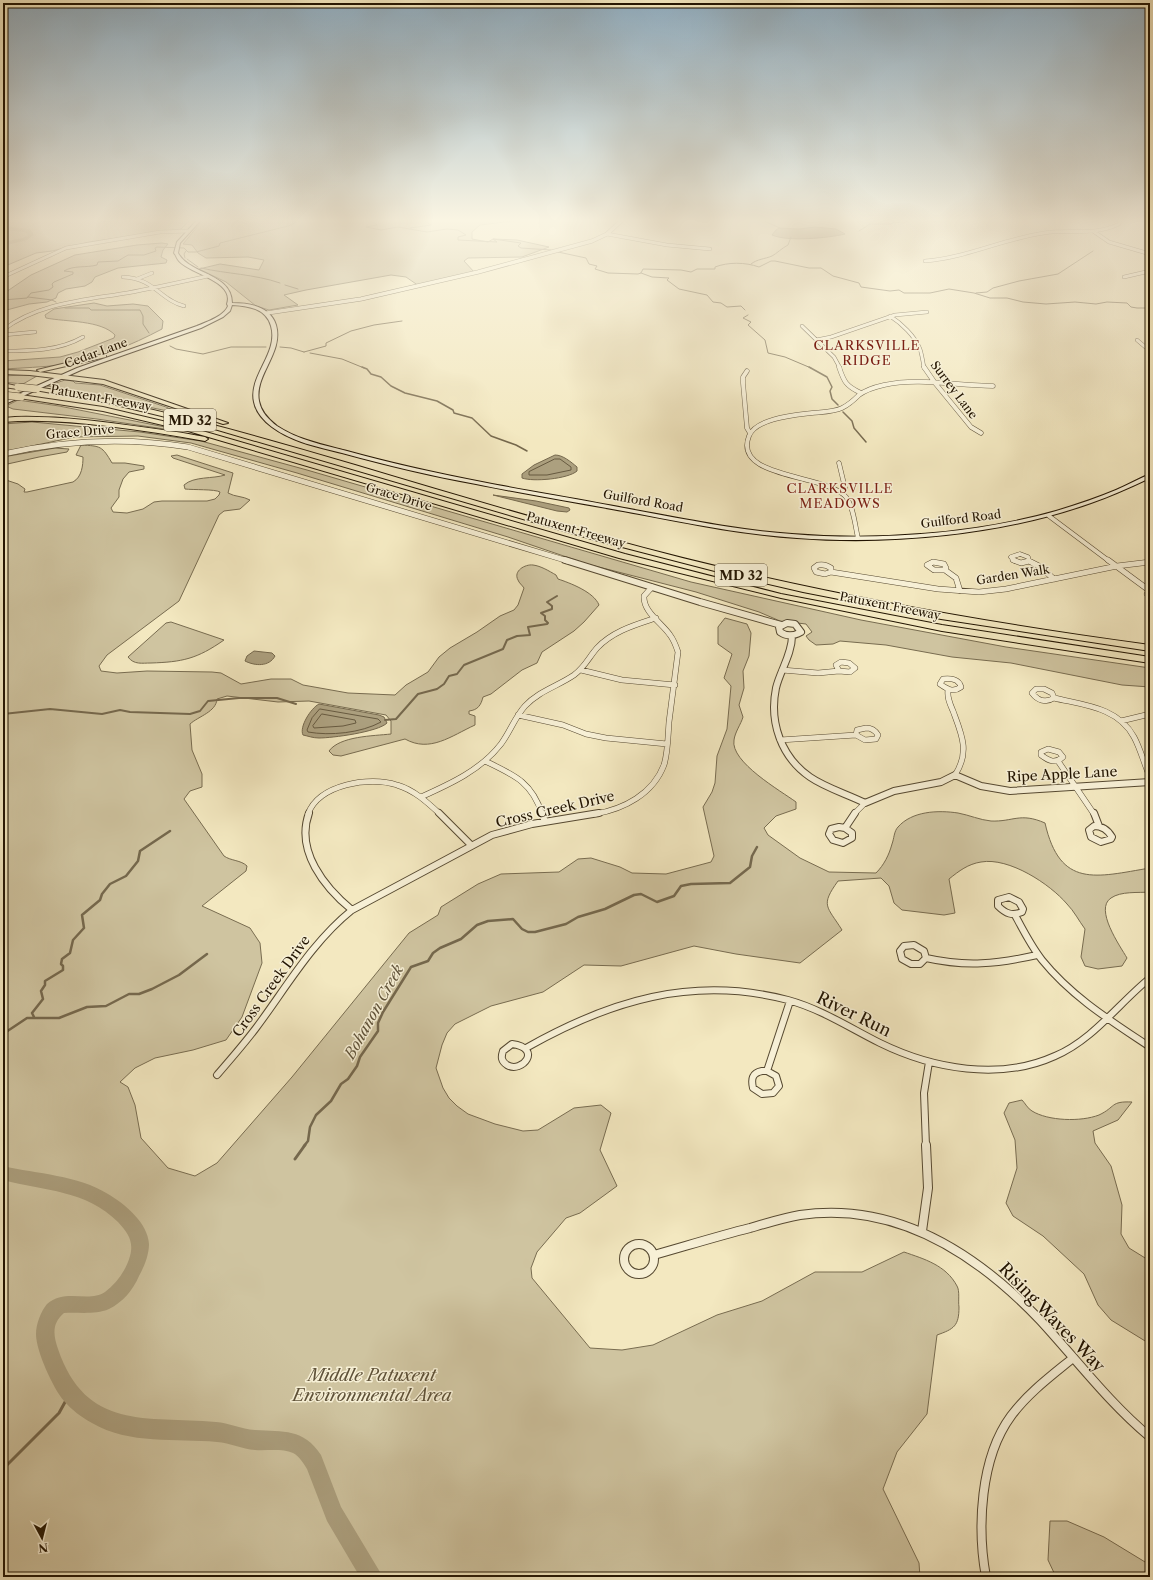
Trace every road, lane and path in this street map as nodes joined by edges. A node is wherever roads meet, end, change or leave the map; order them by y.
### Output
1 (126, 294) edge
2 (163, 294) edge
3 (229, 294) edge
4 (384, 294) edge
5 (229, 304) junction
6 (184, 306) dead end
7 (248, 307) junction
8 (227, 311) junction
9 (927, 312) dead end
10 (267, 313) junction
11 (890, 316) junction
12 (802, 326) dead end
13 (3, 330) edge
14 (35, 332) dead end
15 (3, 335) edge
16 (83, 337) dead end
17 (816, 340) junction
18 (1137, 340) dead end
19 (1150, 351) edge
20 (3, 352) edge
21 (104, 356) junction
22 (81, 369) junction
23 (747, 371) dead end
24 (3, 372) edge
25 (52, 375) junction
26 (62, 376) junction
27 (84, 379) junction
28 (935, 383) junction
29 (3, 385) edge
30 (993, 386) dead end
31 (861, 393) junction
32 (3, 396) edge
33 (3, 403) edge
34 (3, 412) edge
35 (3, 420) edge
36 (82, 422) junction
37 (750, 433) junction
38 (981, 433) dead end
39 (3, 454) edge
40 (340, 463) junction
41 (839, 464) dead end
42 (1150, 476) edge
43 (403, 491) junction
44 (842, 493) junction
45 (1049, 516) junction
46 (858, 538) junction
47 (1029, 561) dead end
48 (1150, 562) edge
49 (1117, 566) junction
50 (945, 570) dead end
51 (831, 572) dead end
52 (1054, 579) junction
53 (652, 587) junction
54 (960, 591) junction
55 (1150, 591) edge
56 (1150, 597) edge
57 (656, 618) junction
58 (781, 625) junction
59 (792, 636) junction
60 (1150, 648) edge
61 (1150, 660) edge
62 (581, 670) junction
63 (782, 670) junction
64 (839, 671) dead end
65 (675, 685) junction
66 (948, 690) dead end
67 (1054, 698) dead end
68 (1150, 714) edge
69 (518, 715) junction
70 (1121, 721) junction
71 (856, 734) dead end
72 (780, 740) junction
73 (666, 744) junction
74 (485, 761) junction
75 (1058, 761) dead end
76 (955, 775) junction
77 (1150, 777) edge
78 (1150, 782) edge
79 (1076, 787) junction
80 (421, 797) junction
81 (866, 803) junction
82 (545, 822) junction
83 (1099, 826) dead end
84 (845, 828) dead end
85 (471, 845) junction
86 (352, 910) junction
87 (1015, 915) dead end
88 (1037, 954) junction
89 (926, 958) dead end
90 (1150, 978) edge
91 (790, 1001) junction
92 (1105, 1017) junction
93 (1150, 1047) edge
94 (526, 1048) dead end
95 (929, 1062) junction
96 (768, 1071) dead end
97 (217, 1075) dead end
98 (922, 1231) junction
99 (654, 1255) dead end
100 (1073, 1358) junction
101 (1150, 1437) edge
102 (986, 1577) edge

1 - 13 street
2 - 6 street
3 - 5 main road
4 - 10 street
5 - 7 main road
5 - 8 main road
5 - 21 main road, Cedar Lane
7 - 8 main road
7 - 10 main road
8 - 22 main road, Cedar Lane
9 - 11 street
10 - 46 main road, Guilford Road
11 - 17 street
11 - 28 street, Surrey Lane
12 - 17 street
14 - 15 street
16 - 20 street
17 - 31 street
18 - 19 street
21 - 24 highway
21 - 25 main road, Cedar Lane
22 - 26 main road, Cedar Lane
22 - 27 highway
23 - 37 street
24 - 25 highway
25 - 26 highway
25 - 32 main road, Cedar Lane
26 - 27 highway
26 - 33 main road, Cedar Lane
27 - 40 highway
28 - 30 street
28 - 31 street
28 - 38 street, Surrey Lane
29 - 40 highway, Patuxent Freeway / MD 32, bridge
31 - 37 street
32 - 43 highway, Patuxent Freeway / MD 32, bridge
34 - 36 highway
35 - 36 highway
36 - 43 highway
37 - 44 street
39 - 53 street, Grace Drive
40 - 60 highway, Patuxent Freeway / MD 32
41 - 44 street
42 - 45 main road, Guilford Road
43 - 61 highway, Patuxent Freeway / MD 32
44 - 46 street
45 - 46 main road, Guilford Road
45 - 49 street
47 - 52 street
48 - 49 street, Garden Walk
49 - 52 street, Garden Walk
49 - 55 street
50 - 54 street
51 - 54 street, Garden Walk
52 - 54 street, Garden Walk
53 - 57 street, Cross Creek Drive
53 - 58 street, Grace Drive
55 - 56 street
57 - 62 street
57 - 65 street, Cross Creek Drive
58 - 59 street
58 - 59 street, Grace Drive
59 - 63 street
62 - 65 street
62 - 69 street
63 - 64 street
63 - 72 street
65 - 73 street, Cross Creek Drive
66 - 76 street
67 - 70 street
68 - 70 street
69 - 73 street
69 - 74 street
70 - 77 street
71 - 72 street
72 - 81 street
73 - 82 street, Cross Creek Drive
74 - 80 street
74 - 82 street
75 - 79 street
76 - 79 street, Ripe Apple Lane
76 - 81 street
78 - 79 street, Ripe Apple Lane
79 - 83 street
80 - 85 street
80 - 86 street
81 - 84 street
82 - 85 street, Cross Creek Drive
85 - 86 street, Cross Creek Drive
86 - 97 street, Cross Creek Drive
87 - 88 street
88 - 89 street
88 - 92 street
90 - 92 street, River Run
91 - 94 street, River Run
91 - 95 street, River Run
91 - 96 street
92 - 93 street
92 - 95 street, River Run
95 - 98 street
98 - 99 street, Rising Waves Way
98 - 100 street, Rising Waves Way
100 - 101 street, Rising Waves Way
100 - 102 street

